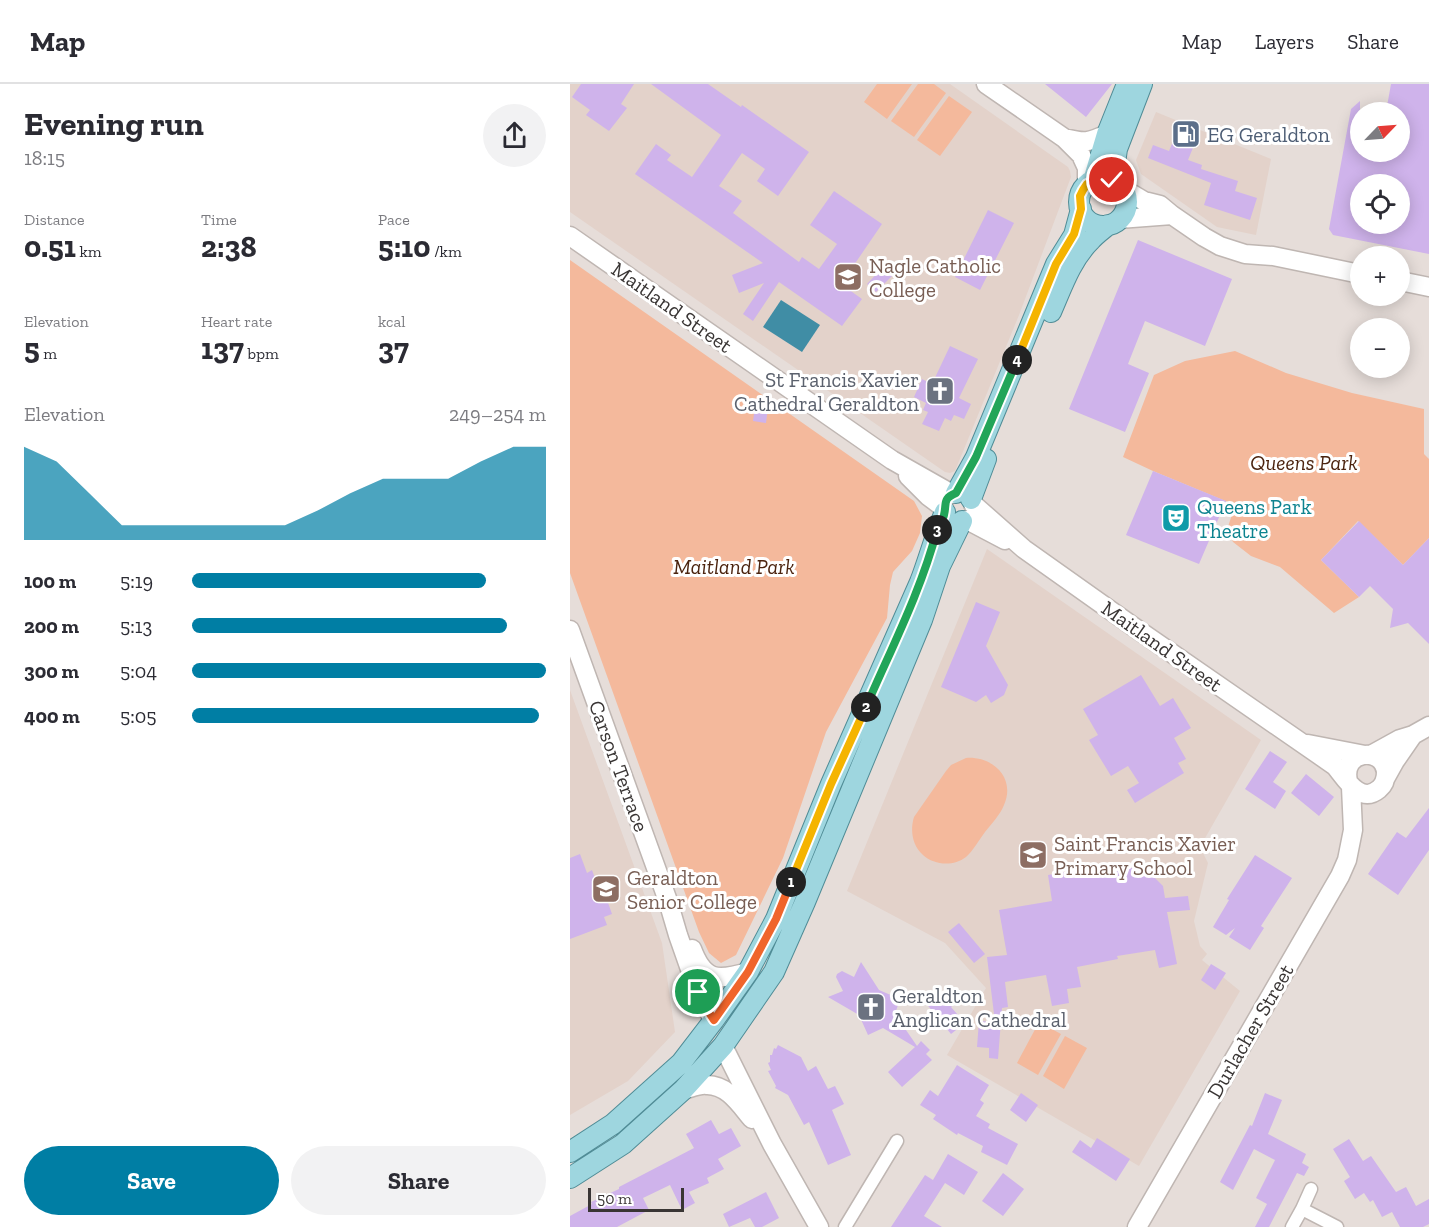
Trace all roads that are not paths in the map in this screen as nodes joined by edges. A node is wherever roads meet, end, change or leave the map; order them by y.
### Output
1 (986, 84) edge
2 (1127, 84) edge
3 (1142, 84) edge
4 (1107, 134) junction
5 (1064, 138) junction
6 (1090, 183) junction
7 (1120, 186) junction
8 (1081, 209) junction
9 (1172, 215) junction
10 (1114, 222) junction
11 (570, 236) edge
12 (1350, 272) edge
13 (1410, 283) edge
14 (1429, 287) edge
15 (959, 506) junction
16 (570, 630) edge
17 (1421, 730) edge
18 (1300, 743) junction
19 (1368, 755) junction
20 (1349, 784) junction
21 (1379, 786) junction
22 (1353, 830) junction
23 (787, 892) junction
24 (668, 902) junction
25 (805, 902) junction
26 (748, 972) junction
27 (774, 972) junction
28 (714, 1020) junction
29 (723, 1046) junction
30 (683, 1090) junction
31 (897, 1141) dead end
32 (772, 1144) junction
33 (570, 1152) edge
34 (570, 1178) edge
35 (1311, 1189) dead end
36 (1302, 1209) junction
37 (819, 1227) edge
38 (845, 1227) edge
39 (1137, 1227) edge
40 (1292, 1227) edge
41 (1337, 1227) edge

1 - 5 main road
2 - 4 main road
3 - 7 main road
4 - 5 main road
4 - 6 main road
5 - 6 main road
6 - 7 main road
6 - 8 main road
7 - 9 main road
7 - 10 main road
8 - 10 main road
8 - 15 main road
9 - 10 main road
9 - 12 main road
10 - 15 main road
11 - 15 main road, Maitland Street
13 - 14 main road
15 - 18 main road, Maitland Street
15 - 23 main road
15 - 25 main road
16 - 24 main road, Carson Terrace
17 - 19 main road, Durlacher Street
17 - 21 main road, Durlacher Street
18 - 19 main road, Maitland Street
18 - 20 main road, Maitland Street
19 - 20 main road
19 - 21 main road
20 - 21 main road
20 - 22 main road, Durlacher Street
21 - 22 main road, Durlacher Street
22 - 39 main road, Durlacher Street
23 - 25 main road
23 - 26 main road
24 - 26 main road, Carson Terrace
24 - 28 main road, Carson Terrace
25 - 27 main road
26 - 28 main road
27 - 28 main road
27 - 29 main road
28 - 33 main road
29 - 30 main road
29 - 32 main road
30 - 32 main road
30 - 34 main road
31 - 38 street
32 - 37 main road
35 - 36 street
36 - 40 street
36 - 41 street

